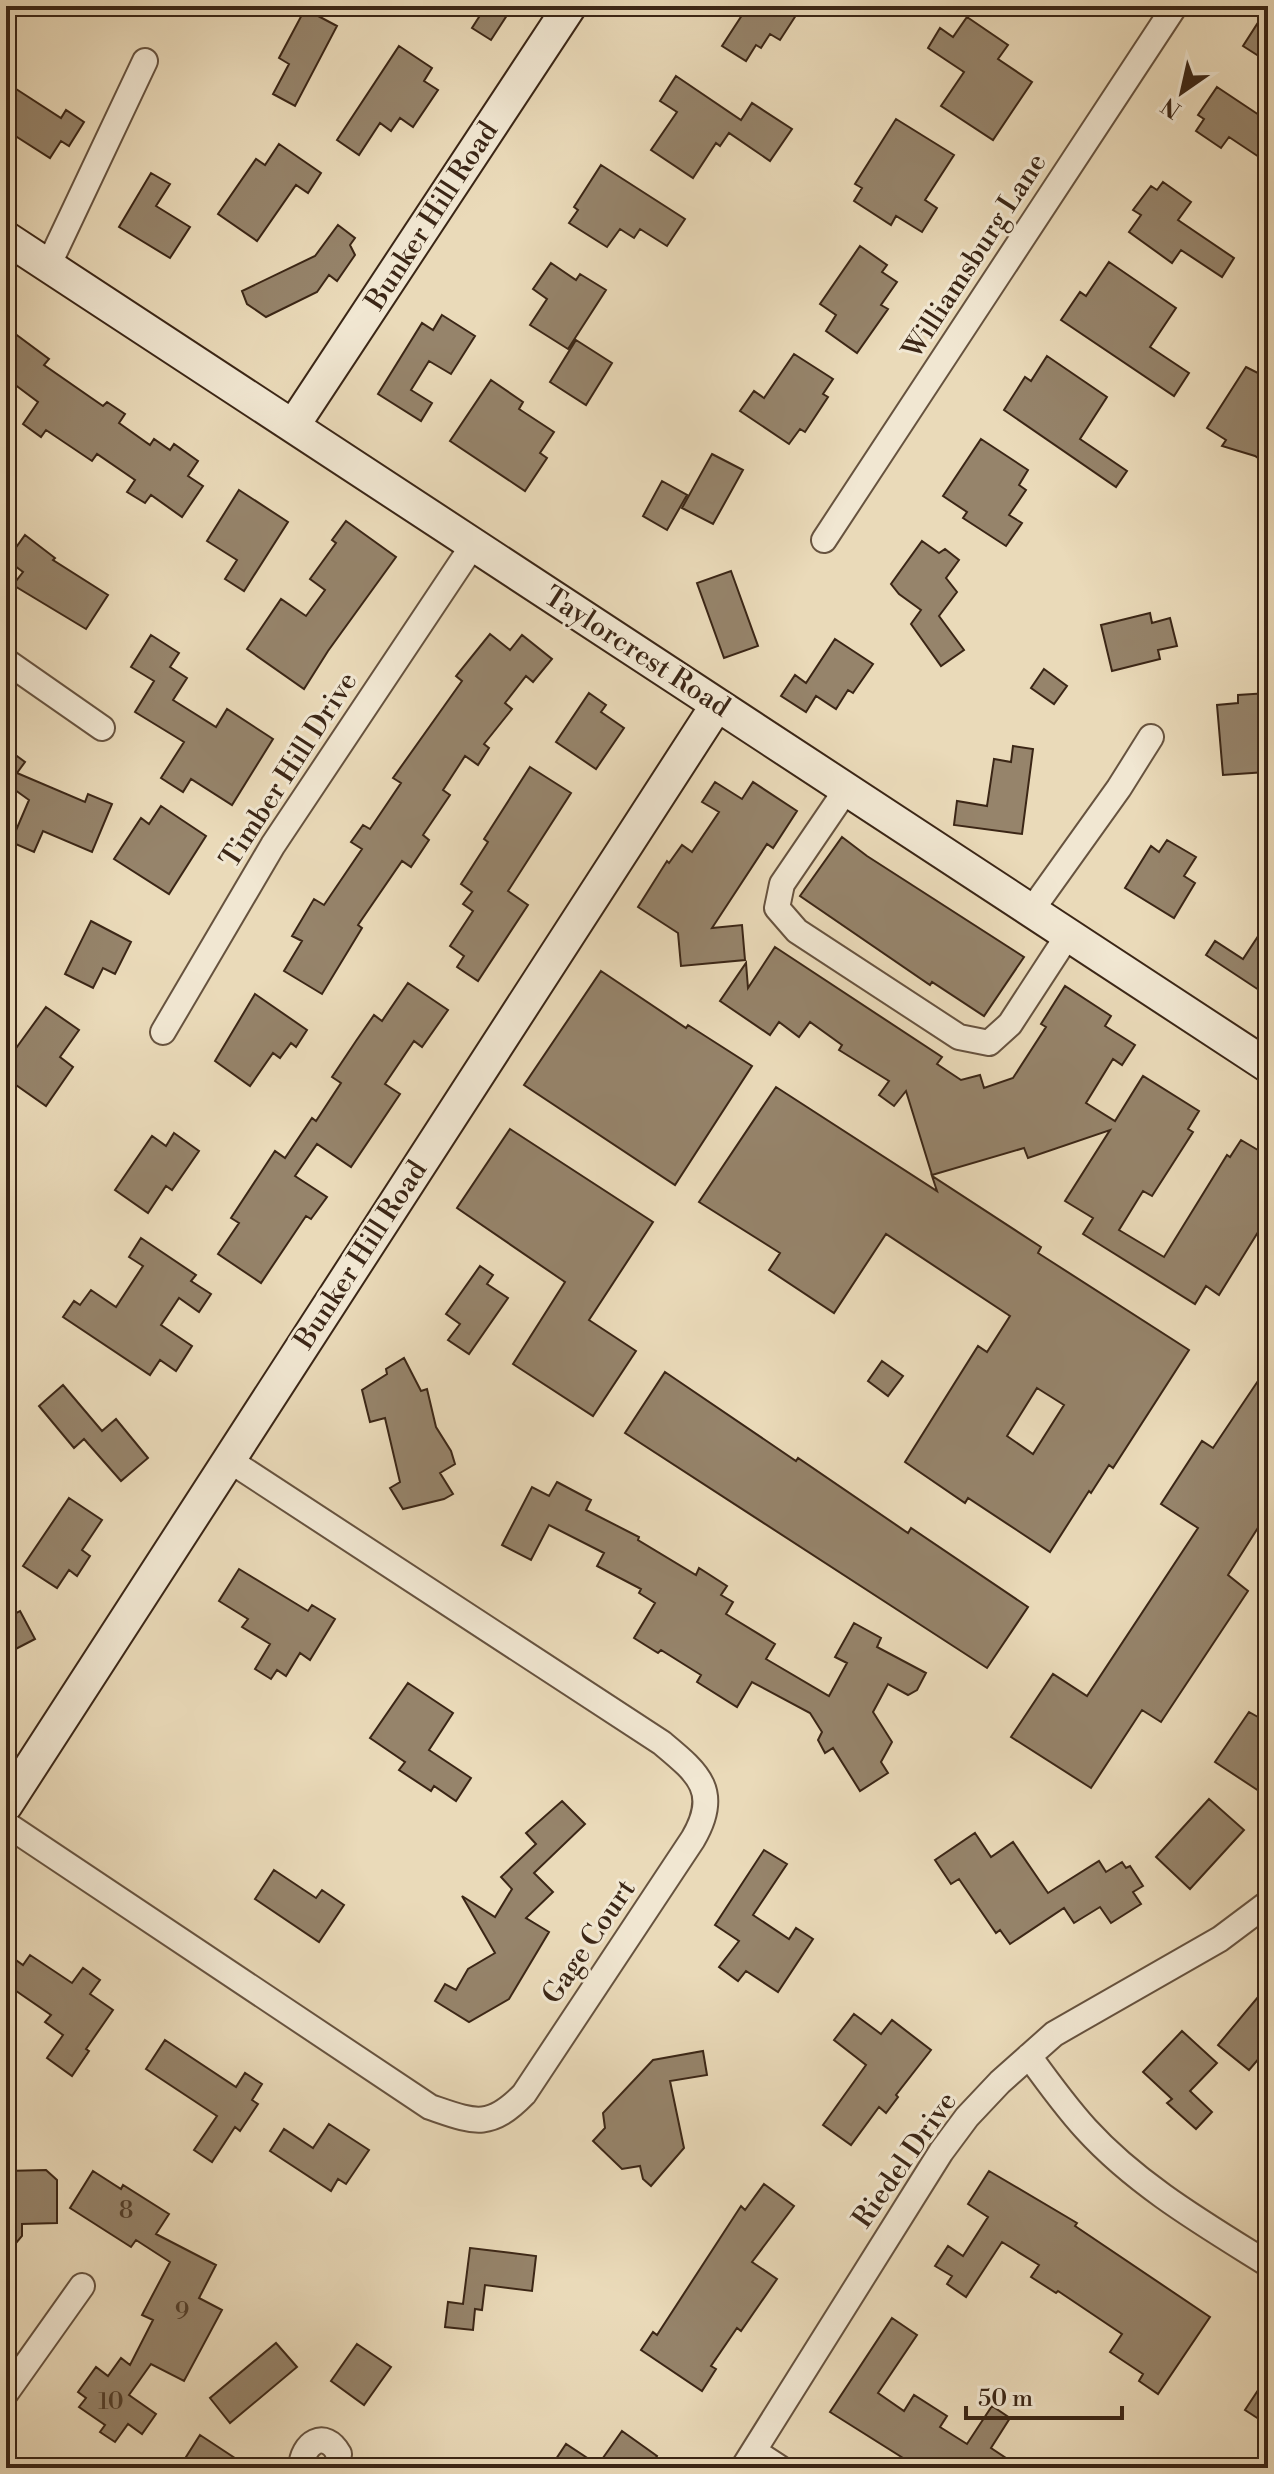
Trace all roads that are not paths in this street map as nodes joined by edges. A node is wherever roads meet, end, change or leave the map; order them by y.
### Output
1 (570, 6) edge
2 (1175, 6) edge
3 (145, 61) dead end
4 (6, 238) edge
5 (48, 266) junction
6 (293, 426) junction
7 (824, 540) dead end
8 (473, 545) junction
9 (6, 661) edge
10 (717, 705) junction
11 (102, 728) dead end
12 (1151, 737) dead end
13 (846, 790) junction
14 (1031, 911) junction
15 (1068, 935) junction
16 (163, 1032) dead end
17 (1268, 1066) edge
18 (229, 1460) junction
19 (6, 1805) edge
20 (6, 1824) edge
21 (1268, 1903) edge
22 (1029, 2056) junction
23 (1268, 2264) edge
24 (82, 2286) dead end
25 (6, 2393) edge
26 (748, 2459) edge
27 (301, 2468) edge
28 (336, 2468) edge
29 (780, 2468) edge

1 - 6 street, Bunker Hill Road
2 - 7 street, Williamsburg Lane
3 - 5 street
4 - 5 street, Taylorcrest Road
5 - 6 street, Taylorcrest Road
6 - 8 street, Taylorcrest Road
8 - 10 street, Taylorcrest Road
8 - 16 street, Timber Hill Drive
9 - 11 street
10 - 13 street, Taylorcrest Road
10 - 18 street, Bunker Hill Road
12 - 14 street
13 - 14 street, Taylorcrest Road
13 - 15 street
14 - 15 street, Taylorcrest Road
15 - 17 street, Taylorcrest Road
18 - 19 street, Bunker Hill Road
18 - 20 street, Gage Court
21 - 22 street, Riedel Drive
22 - 23 street
22 - 26 street, Riedel Drive
24 - 25 street
26 - 29 street
27 - 28 street

